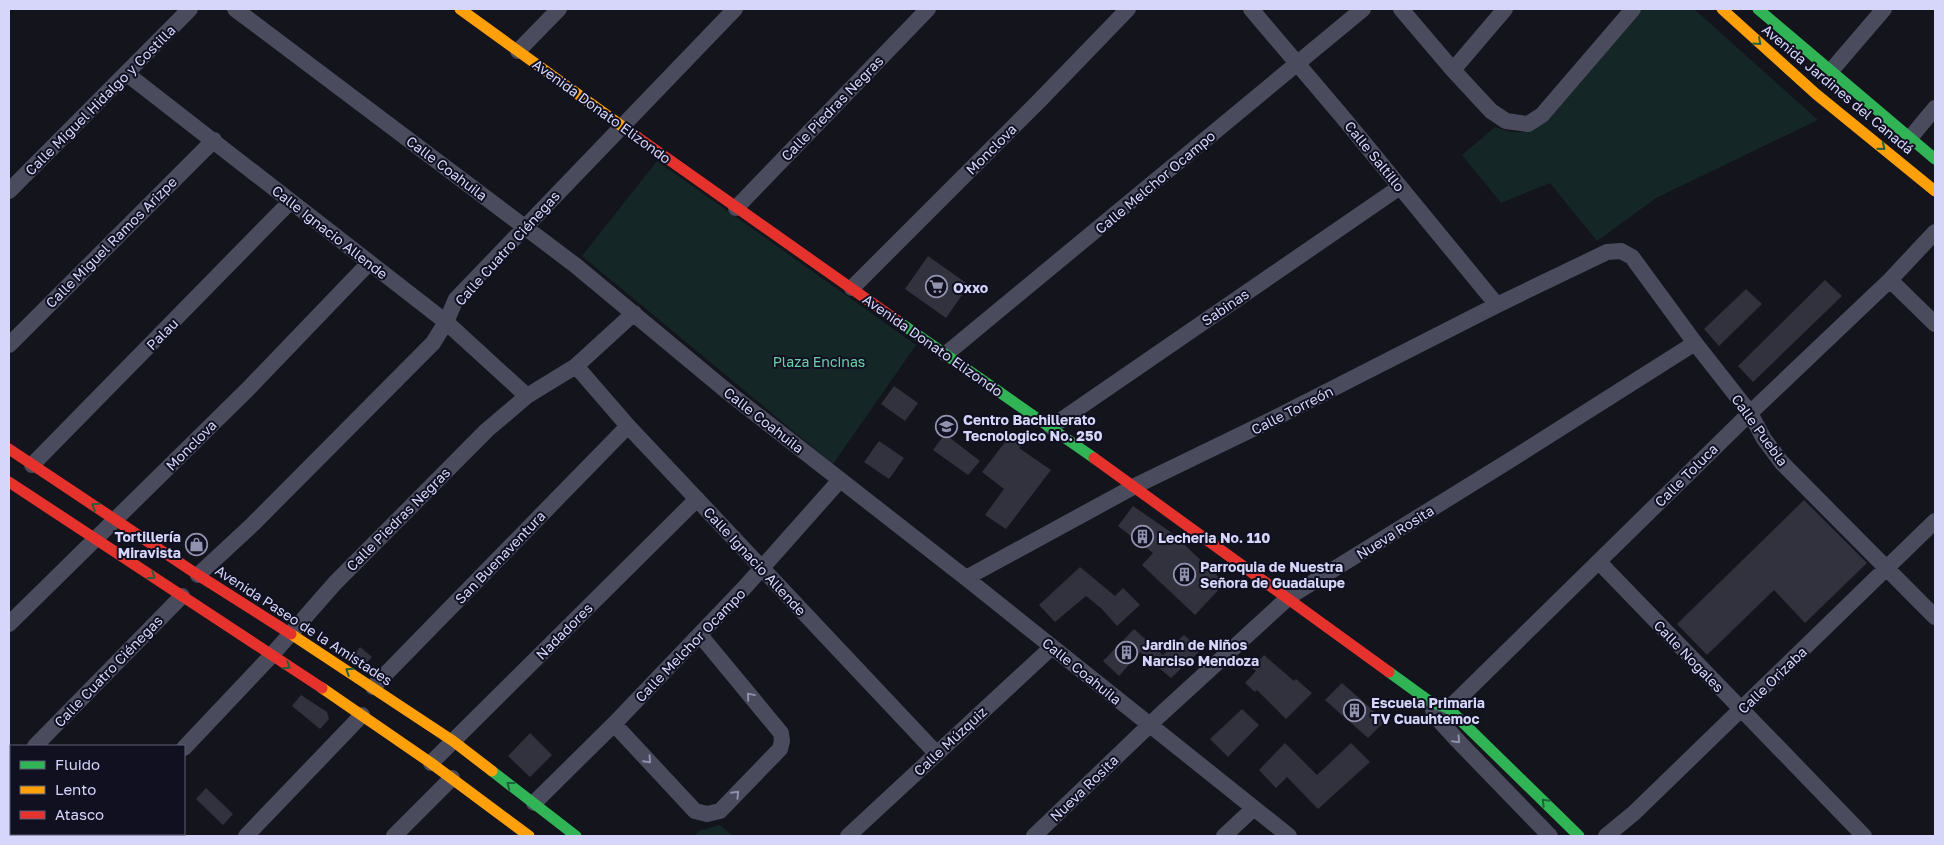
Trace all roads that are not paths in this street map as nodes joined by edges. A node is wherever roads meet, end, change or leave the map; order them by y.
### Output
1 (190, 9) edge
2 (235, 9) edge
3 (460, 9) edge
4 (559, 9) edge
5 (735, 9) edge
6 (928, 9) edge
7 (1128, 9) edge
8 (1251, 9) edge
9 (1363, 9) edge
10 (1401, 9) edge
11 (1505, 9) edge
12 (1633, 9) edge
13 (1722, 9) edge
14 (1759, 9) edge
15 (1884, 9) edge
16 (1744, 30) junction
17 (518, 51) junction
18 (1298, 64) junction
19 (1453, 70) junction
20 (1830, 72) junction
21 (127, 74) junction
22 (1935, 108) edge
23 (622, 126) junction
24 (1910, 138) junction
25 (214, 140) junction
26 (1935, 158) edge
27 (1400, 187) junction
28 (9, 191) edge
29 (1935, 191) edge
30 (290, 202) junction
31 (736, 208) junction
32 (525, 226) junction
33 (1935, 232) edge
34 (1621, 251) joint
35 (370, 263) junction
36 (1890, 280) junction
37 (852, 288) junction
38 (1497, 305) junction
39 (634, 313) junction
40 (446, 322) junction
41 (1935, 324) edge
42 (1695, 343) junction
43 (9, 345) edge
44 (946, 354) junction
45 (576, 366) junction
46 (527, 396) junction
47 (1750, 413) junction
48 (628, 426) junction
49 (1051, 427) junction
50 (9, 449) edge
51 (32, 464) junction
52 (840, 480) junction
53 (10, 484) edge
54 (1135, 486) junction
55 (697, 499) junction
56 (116, 520) junction
57 (1935, 521) edge
58 (96, 540) junction
59 (1599, 562) junction
60 (761, 568) junction
61 (1886, 568) junction
62 (198, 575) junction
63 (966, 578) junction
64 (182, 596) junction
65 (1289, 598) junction
66 (1935, 617) edge
67 (9, 624) edge
68 (291, 634) junction
69 (700, 635) junction
70 (1052, 647) junction
71 (272, 656) junction
72 (373, 687) junction
73 (1429, 701) joint
74 (1741, 710) junction
75 (1443, 714) junction
76 (362, 715) junction
77 (614, 724) junction
78 (1150, 725) junction
79 (453, 741) junction
80 (36, 745) edge
81 (185, 747) edge
82 (936, 753) junction
83 (431, 762) junction
84 (452, 778) junction
85 (534, 803) junction
86 (1254, 808) junction
87 (246, 836) edge
88 (394, 836) edge
89 (529, 836) edge
90 (576, 836) edge
91 (848, 836) edge
92 (1034, 836) edge
93 (1224, 836) edge
94 (1290, 836) edge
95 (1550, 836) edge
96 (1579, 836) edge
97 (1606, 836) edge
98 (1864, 836) edge

1 - 21 street, Calle Miguel Hidalgo y Costilla
2 - 32 street, Calle Coahuila
3 - 17 street, Avenida Donato Elizondo
4 - 17 street
5 - 23 street, Calle Cuatro Ciénegas
6 - 31 street, Calle Piedras Negras
7 - 37 street, Monclova
8 - 18 street, Calle Saltillo
9 - 18 street, Calle Melchor Ocampo
10 - 19 street
11 - 19 street
12 - 19 street
13 - 16 street, Avenida Jardines del Canadá
14 - 16 street
14 - 20 street, Avenida Jardines del Canadá
15 - 20 street
16 -> 29 street, Avenida Jardines del Canadá
17 - 23 street, Avenida Donato Elizondo
18 - 27 street, Calle Saltillo
18 - 44 street, Calle Melchor Ocampo
20 - 24 street, Avenida Jardines del Canadá
21 - 25 street, Calle Ignacio Allende
21 - 28 street, Calle Miguel Hidalgo y Costilla
22 - 24 street
23 - 31 street, Avenida Donato Elizondo
23 - 32 street, Calle Cuatro Ciénegas
24 - 26 street, Avenida Jardines del Canadá
25 - 30 street, Calle Ignacio Allende
25 - 43 street, Calle Miguel Ramos Arizpe
27 - 38 street, Calle Saltillo
27 - 49 street, Sabinas
30 - 35 street, Calle Ignacio Allende
30 - 51 street, Palau
31 - 37 street, Avenida Donato Elizondo
32 - 39 street, Calle Coahuila
32 - 40 street, Calle Cuatro Ciénegas
33 - 36 street, Calle Toluca
34 - 38 street, Calle Torreón
34 - 42 street, Calle Puebla
35 - 40 street, Calle Ignacio Allende
35 - 56 street, Monclova
36 - 41 street
36 - 47 street, Calle Toluca
37 - 44 street, Avenida Donato Elizondo
38 - 54 street, Calle Torreón
39 - 45 street, Calle Piedras Negras
39 - 52 street, Calle Coahuila
40 - 46 street, Calle Ignacio Allende
40 - 62 street, Calle Cuatro Ciénegas
42 - 47 street, Calle Puebla
42 - 65 street, Nueva Rosita
44 - 49 street, Avenida Donato Elizondo
45 - 46 street, Calle Piedras Negras
45 - 48 street, Calle Ignacio Allende
46 - 68 street, Calle Piedras Negras
47 - 59 street, Calle Toluca
47 - 61 street, Calle Puebla
48 - 55 street, Calle Ignacio Allende
48 - 72 street, San Buenaventura
49 - 54 street, Avenida Donato Elizondo
50 - 51 street, Avenida Paseo de la Amistades
56 -> 51 street, Avenida Paseo de la Amistades
52 - 60 street, Calle Melchor Ocampo
52 - 63 street, Calle Coahuila
53 - 58 street
54 - 63 street, Calle Torreón
54 - 65 street, Avenida Donato Elizondo
55 - 60 street, Calle Ignacio Allende
55 - 79 street, Nadadores
56 - 58 street, Monclova
56 - 62 street, Avenida Paseo de la Amistades
57 - 61 street, Calle Orizaba
58 -> 64 street
58 - 67 street, Monclova
59 - 74 street, Calle Nogales
59 - 75 street, Calle Toluca
60 - 69 street, Calle Melchor Ocampo
60 - 82 street, Calle Ignacio Allende
61 - 66 street, Calle Puebla
61 - 74 street, Calle Orizaba
62 - 68 street, Avenida Paseo de la Amistades
63 - 70 street, Calle Coahuila
64 - 71 street
64 - 80 street, Calle Cuatro Ciénegas
65 - 73 street, Avenida Donato Elizondo
65 - 78 street, Nueva Rosita
68 - 71 street, Calle Piedras Negras
72 -> 68 street, Avenida Paseo de la Amistades
69 - 77 street, Calle Melchor Ocampo
77 -> 69 street
70 - 78 street, Calle Coahuila
70 - 82 street, Calle Múzquiz
71 -> 76 street
71 - 81 street, Calle Piedras Negras
72 - 79 street, Avenida Paseo de la Amistades
73 - 75 street, Avenida Donato Elizondo
74 - 97 street, Calle Orizaba
74 - 98 street, Calle Nogales
75 -> 95 street, Avenida Donato Elizondo
96 -> 75 street, Avenida Donato Elizondo
76 - 83 street
76 - 87 street
77 - 85 street, Calle Melchor Ocampo
78 - 86 street, Calle Coahuila
78 - 92 street, Nueva Rosita
79 - 83 street, Nadadores
85 -> 79 street, Avenida Paseo de la Amistades
82 - 91 street, Calle Múzquiz
83 - 84 street
84 - 88 street
84 - 89 street
85 - 90 street, Avenida Paseo de la Amistades
86 - 93 street
86 - 94 street, Calle Coahuila

